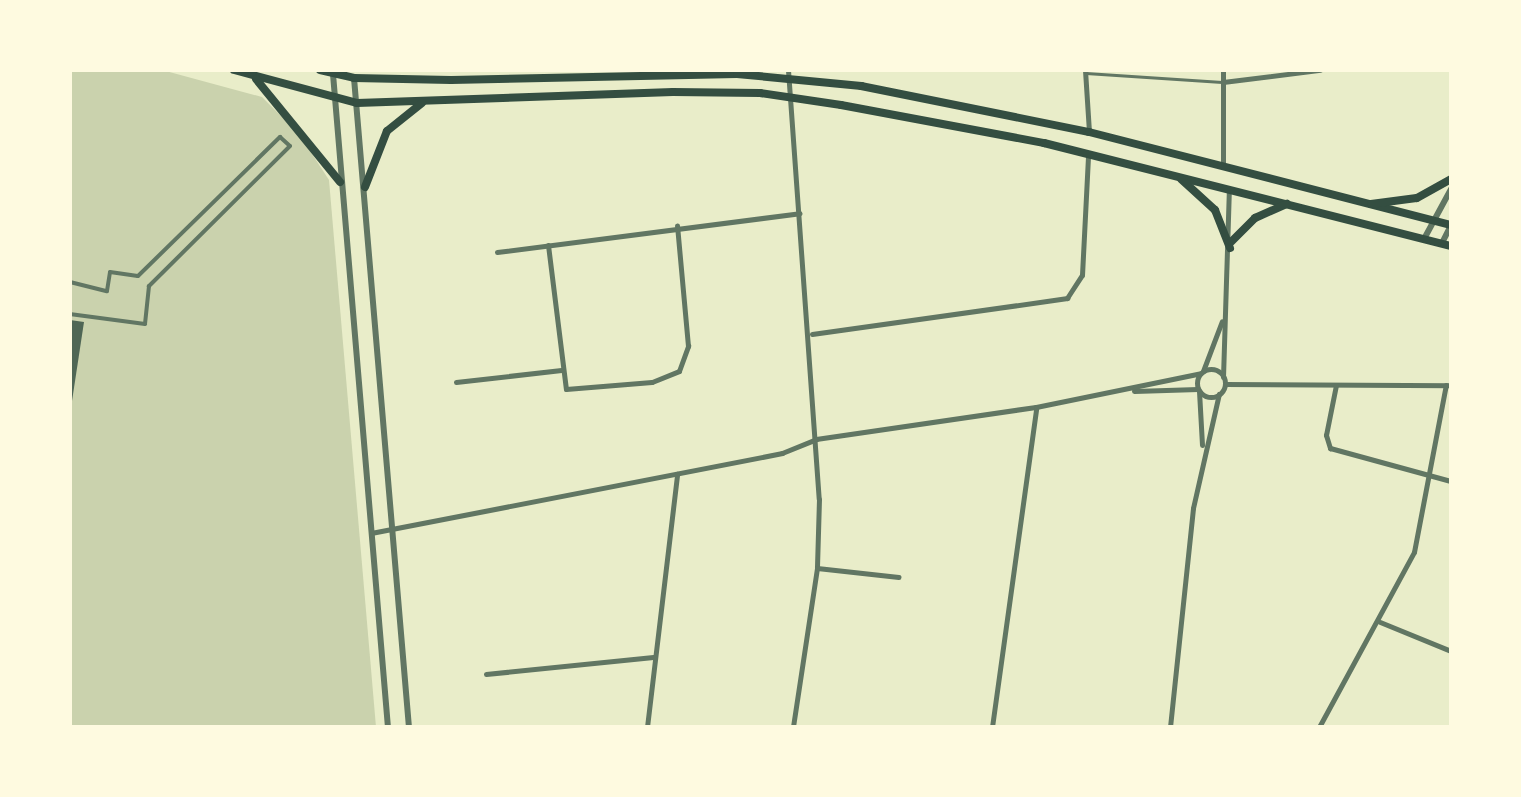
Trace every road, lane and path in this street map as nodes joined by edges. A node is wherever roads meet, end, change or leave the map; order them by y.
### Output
1 (234, 70) edge
2 (320, 70) edge
3 (1222, 70) edge
4 (1320, 70) edge
5 (1086, 72) edge
6 (333, 74) junction
7 (788, 74) edge
8 (534, 75) edge
9 (354, 78) junction
10 (256, 79) junction
11 (1224, 82) junction
12 (333, 99) junction
13 (790, 99) junction
14 (422, 102) junction
15 (356, 103) junction
16 (1089, 132) junction
17 (1088, 155) junction
18 (1223, 167) junction
19 (1178, 177) junction
20 (1451, 179) edge
21 (340, 182) junction
22 (365, 187) junction
23 (1451, 189) edge
24 (1229, 190) junction
25 (1287, 204) junction
26 (1355, 204) junction
27 (800, 213) junction
28 (1433, 221) junction
29 (677, 225) junction
30 (1451, 225) edge
31 (1424, 239) junction
32 (548, 245) junction
33 (1231, 245) junction
34 (1446, 245) edge
35 (498, 252) dead end
36 (70, 282) edge
37 (70, 314) edge
38 (1225, 314) junction
39 (811, 334) junction
40 (561, 370) junction
41 (1202, 372) junction
42 (1224, 380) junction
43 (456, 382) dead end
44 (1336, 385) junction
45 (1448, 385) edge
46 (1198, 390) junction
47 (1126, 391) junction
48 (1218, 394) junction
49 (1036, 407) junction
50 (816, 439) junction
51 (1202, 452) junction
52 (677, 474) junction
53 (1428, 474) junction
54 (1451, 481) edge
55 (394, 530) junction
56 (371, 534) junction
57 (817, 568) junction
58 (899, 577) dead end
59 (1380, 622) junction
60 (1451, 650) edge
61 (654, 657) junction
62 (486, 674) dead end
63 (388, 727) edge
64 (409, 727) edge
65 (647, 727) edge
66 (794, 727) edge
67 (992, 727) edge
68 (1170, 727) edge
69 (1320, 727) edge

1 - 10 main road
2 - 6 main road
3 - 11 street
4 - 11 street
5 - 11 lane
5 - 16 street
6 - 9 main road
6 - 12 street
7 - 8 main road
7 - 13 street
7 - 16 main road
8 - 9 main road
9 - 15 street
10 - 12 main road
10 - 21 main road
11 - 18 street
12 - 15 main road
12 - 21 street
13 - 14 main road
13 - 17 main road
13 - 27 street
14 - 15 main road
14 - 22 main road
15 - 22 street
16 - 18 main road
17 - 19 main road
17 - 39 street
18 - 26 main road
19 - 24 main road
19 - 33 main road
20 - 26 main road
21 - 56 street
22 - 55 street
23 - 28 street
24 - 25 main road
24 - 33 street
25 - 31 main road
25 - 33 main road
26 - 28 main road
27 - 29 street
27 - 39 street
28 - 30 main road
28 - 31 street
29 - 32 street
29 - 40 street
30 - 34 street
31 - 34 main road
32 - 35 street
32 - 40 street
33 - 38 street
36 - 37 street
38 - 41 street
38 - 42 street
39 - 50 street
40 - 43 street
41 - 42 street
41 - 46 street
41 - 47 street
42 - 44 street
42 - 48 street
44 - 45 street
44 - 53 street
45 - 53 street
46 - 47 street
46 - 48 street
46 - 51 street
47 - 49 street
48 - 51 street
49 - 50 street
49 - 67 street
50 - 52 street
50 - 57 street
51 - 68 street
52 - 55 street
52 - 61 street
53 - 54 street
53 - 59 street
55 - 56 street
55 - 64 street
56 - 63 street
57 - 58 street
57 - 66 street
59 - 60 street
59 - 69 street
61 - 62 street
61 - 65 street

